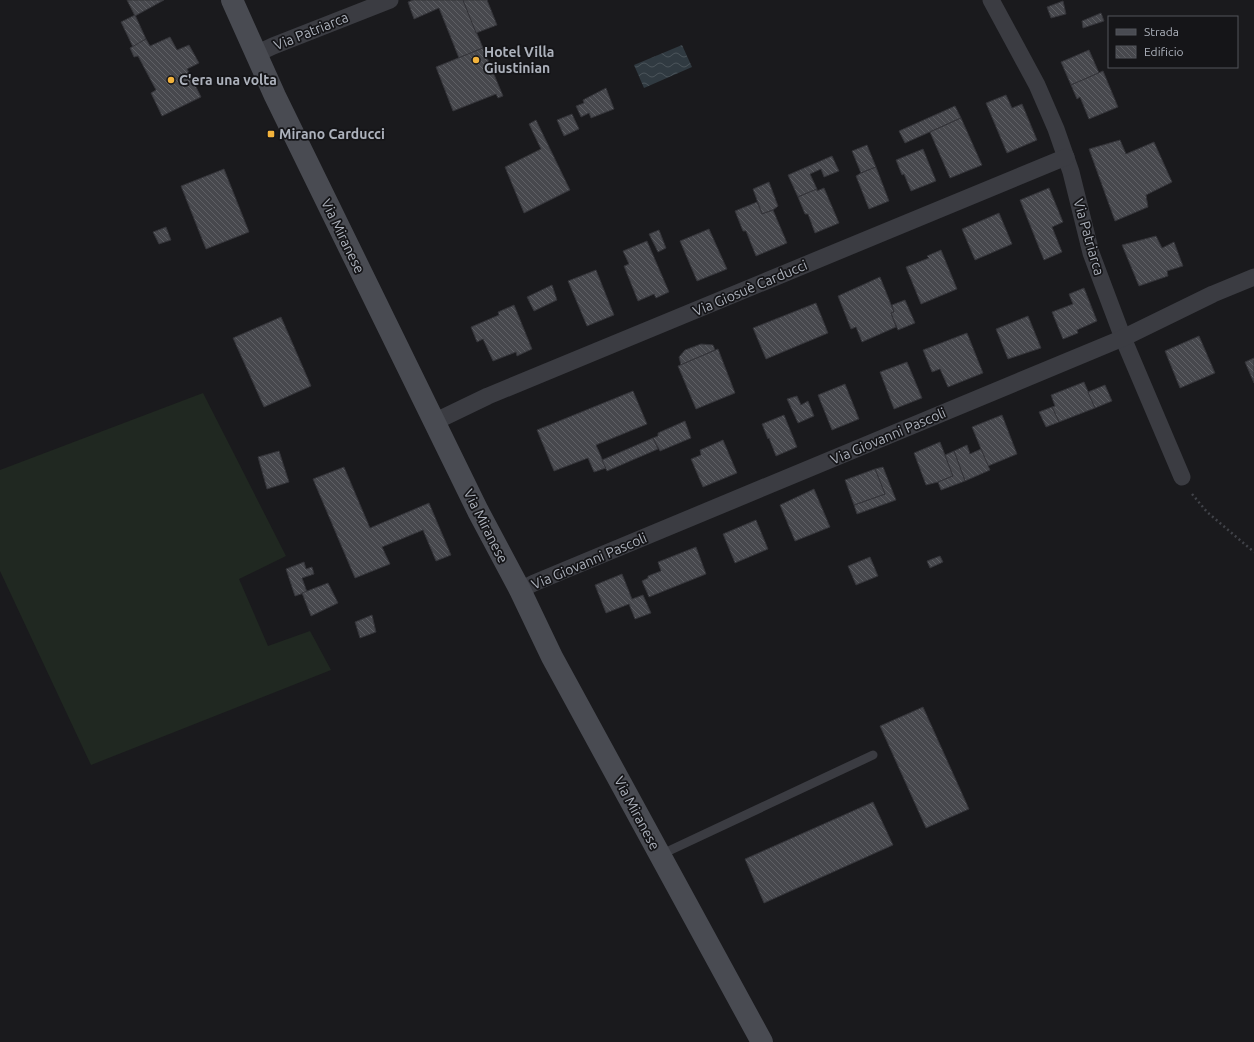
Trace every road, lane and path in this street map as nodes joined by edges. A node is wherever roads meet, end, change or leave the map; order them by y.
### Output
1 (232, 0) edge
2 (390, 0) edge
3 (991, 0) edge
4 (256, 54) junction
5 (1066, 156) junction
6 (1254, 277) edge
7 (1123, 338) junction
8 (434, 422) junction
9 (1182, 477) joint
10 (1254, 552) edge
11 (520, 590) junction
12 (873, 755) dead end
13 (660, 855) junction
14 (762, 1042) edge

1 - 4 main road, Via Miranese
2 - 4 street, Via Patriarca
3 - 5 street, Via Patriarca
4 - 8 main road, Via Miranese
5 - 7 street, Via Patriarca
5 - 8 street, Via Giosuè Carducci
6 - 7 street, Via Giovanni Pascoli
7 - 9 street, Via Patriarca
7 - 11 street, Via Giovanni Pascoli
8 - 11 main road, Via Miranese
9 - 10 path
11 - 13 main road, Via Miranese
12 - 13 lane
13 - 14 main road, Via Miranese

